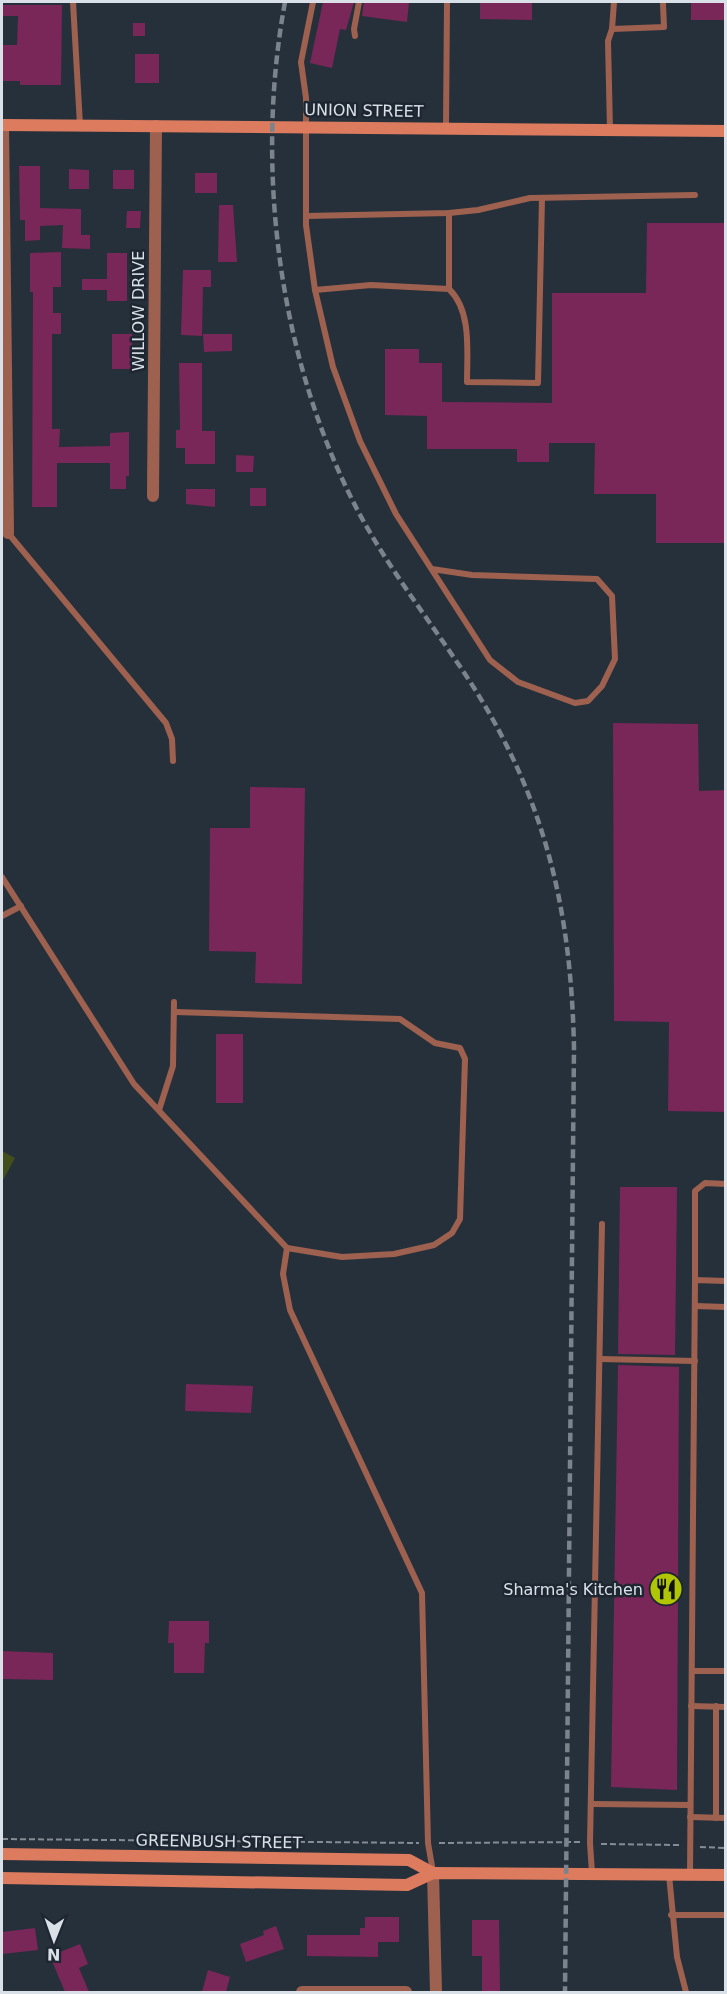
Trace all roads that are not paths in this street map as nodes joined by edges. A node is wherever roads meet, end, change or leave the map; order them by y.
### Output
1 (73, 2) edge
2 (313, 2) edge
3 (359, 2) edge
4 (447, 2) edge
5 (614, 2) edge
6 (663, 4) dead end
7 (612, 29) junction
8 (355, 36) dead end
9 (2, 125) edge
10 (80, 125) junction
11 (156, 126) junction
12 (305, 126) junction
13 (446, 128) junction
14 (610, 130) junction
15 (726, 131) edge
16 (695, 195) dead end
17 (542, 198) junction
18 (449, 213) junction
19 (306, 216) junction
20 (449, 289) junction
21 (315, 290) junction
22 (153, 496) dead end
23 (8, 533) joint
24 (432, 570) junction
25 (173, 761) dead end
26 (2, 876) edge
27 (21, 906) junction
28 (2, 916) edge
29 (174, 1002) dead end
30 (175, 1012) junction
31 (159, 1110) junction
32 (726, 1184) edge
33 (602, 1224) dead end
34 (287, 1248) junction
35 (695, 1280) junction
36 (726, 1281) edge
37 (695, 1306) junction
38 (726, 1307) edge
39 (600, 1359) junction
40 (695, 1361) junction
41 (692, 1671) junction
42 (726, 1671) edge
43 (691, 1706) junction
44 (716, 1706) junction
45 (726, 1707) edge
46 (592, 1804) junction
47 (690, 1804) junction
48 (690, 1817) junction
49 (716, 1818) junction
50 (726, 1818) edge
51 (2, 1854) edge
52 (433, 1873) junction
53 (592, 1873) junction
54 (669, 1874) junction
55 (690, 1875) junction
56 (726, 1875) edge
57 (2, 1878) edge
58 (671, 1915) junction
59 (726, 1915) edge
60 (303, 1992) edge
61 (406, 1992) edge
62 (435, 1992) edge
63 (686, 1992) edge

1 - 10 lane
2 - 12 lane
3 - 8 lane
4 - 13 lane
5 - 7 lane
6 - 7 lane
7 - 14 lane
9 - 10 main road, UNION STREET
9 - 23 street
10 - 11 main road, UNION STREET
11 - 12 main road, UNION STREET
11 - 22 street, WILLOW DRIVE
12 - 13 main road, UNION STREET
12 - 19 lane
13 - 14 main road, UNION STREET
14 - 15 main road, UNION STREET
16 - 17 lane
17 - 18 lane
17 - 20 lane
18 - 19 lane
18 - 20 lane
19 - 21 lane
20 - 21 lane
21 - 24 lane
23 - 25 lane
24 - 24 lane
26 - 27 lane
27 - 28 lane
27 - 31 lane
29 - 30 lane
30 - 31 lane
30 - 34 lane
31 - 34 lane
32 - 35 lane
33 - 39 lane
34 - 52 lane
35 - 36 lane
35 - 37 lane
37 - 38 lane
37 - 40 lane
39 - 40 lane
39 - 46 lane
40 - 41 lane
41 - 42 lane
41 - 43 lane
43 - 44 lane
43 - 47 lane
44 - 45 lane
44 - 49 lane
46 - 47 lane
46 - 53 lane
47 - 48 lane
48 - 49 lane
48 - 55 lane
49 - 50 lane
51 - 52 main road, GREENBUSH STREET
52 - 53 main road, GREENBUSH STREET
52 - 57 main road, GREENBUSH STREET
52 - 62 street
53 - 54 main road, GREENBUSH STREET
54 - 55 main road, GREENBUSH STREET
54 - 58 lane
55 - 56 main road, GREENBUSH STREET
58 - 59 lane
58 - 63 lane
60 - 61 street

